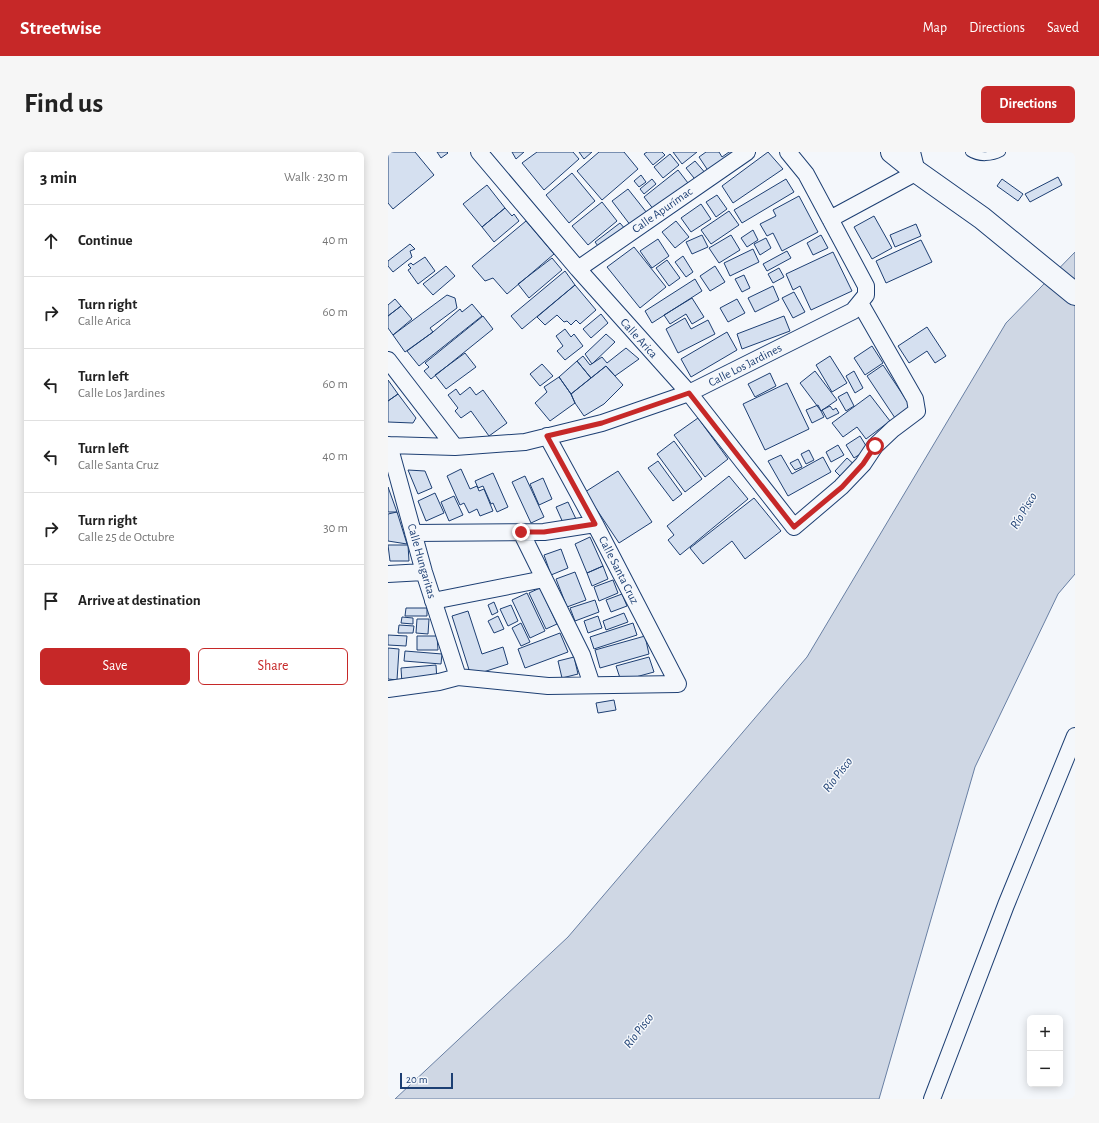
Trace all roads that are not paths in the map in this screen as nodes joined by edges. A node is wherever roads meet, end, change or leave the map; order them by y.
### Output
1 (479, 152) edge
2 (747, 152) edge
3 (788, 152) edge
4 (892, 152) edge
5 (970, 152) edge
6 (1001, 152) edge
7 (914, 162) edge
8 (830, 219) junction
9 (578, 269) junction
10 (1075, 294) edge
11 (860, 303) junction
12 (388, 360) edge
13 (689, 393) junction
14 (547, 436) junction
15 (389, 445) edge
16 (455, 447) junction
17 (595, 524) junction
18 (521, 532) junction
19 (413, 533) junction
20 (424, 572) junction
21 (388, 574) edge
22 (544, 579) junction
23 (434, 601) junction
24 (458, 676) junction
25 (592, 685) junction
26 (388, 689) edge
27 (1075, 736) edge
28 (932, 1099) edge

1 - 9 street, Calle Arica
2 - 9 street, Calle Apurímac
3 - 8 street
4 - 7 highway
5 - 6 lane
7 - 8 street
7 - 10 highway
8 - 11 street
9 - 13 street, Calle Arica
11 - 13 street, Calle Los Jardines
11 - 13 street, Calle Arica
12 - 16 street
13 - 14 street, Calle Los Jardines
14 - 16 street, Calle Los Jardines
14 - 17 street, Calle Santa Cruz
15 - 16 street, Calle Los Jardines
15 - 19 street, Calle Hungaritas
17 - 18 street
17 - 25 street, Calle Santa Cruz
18 - 19 street
18 - 22 street
19 - 20 street, Calle Hungaritas
20 - 21 street
20 - 23 street, Calle Hungaritas
22 - 23 street
22 - 25 street
23 - 24 street, Calle Hungaritas
24 - 25 street
24 - 26 street
27 - 28 street

